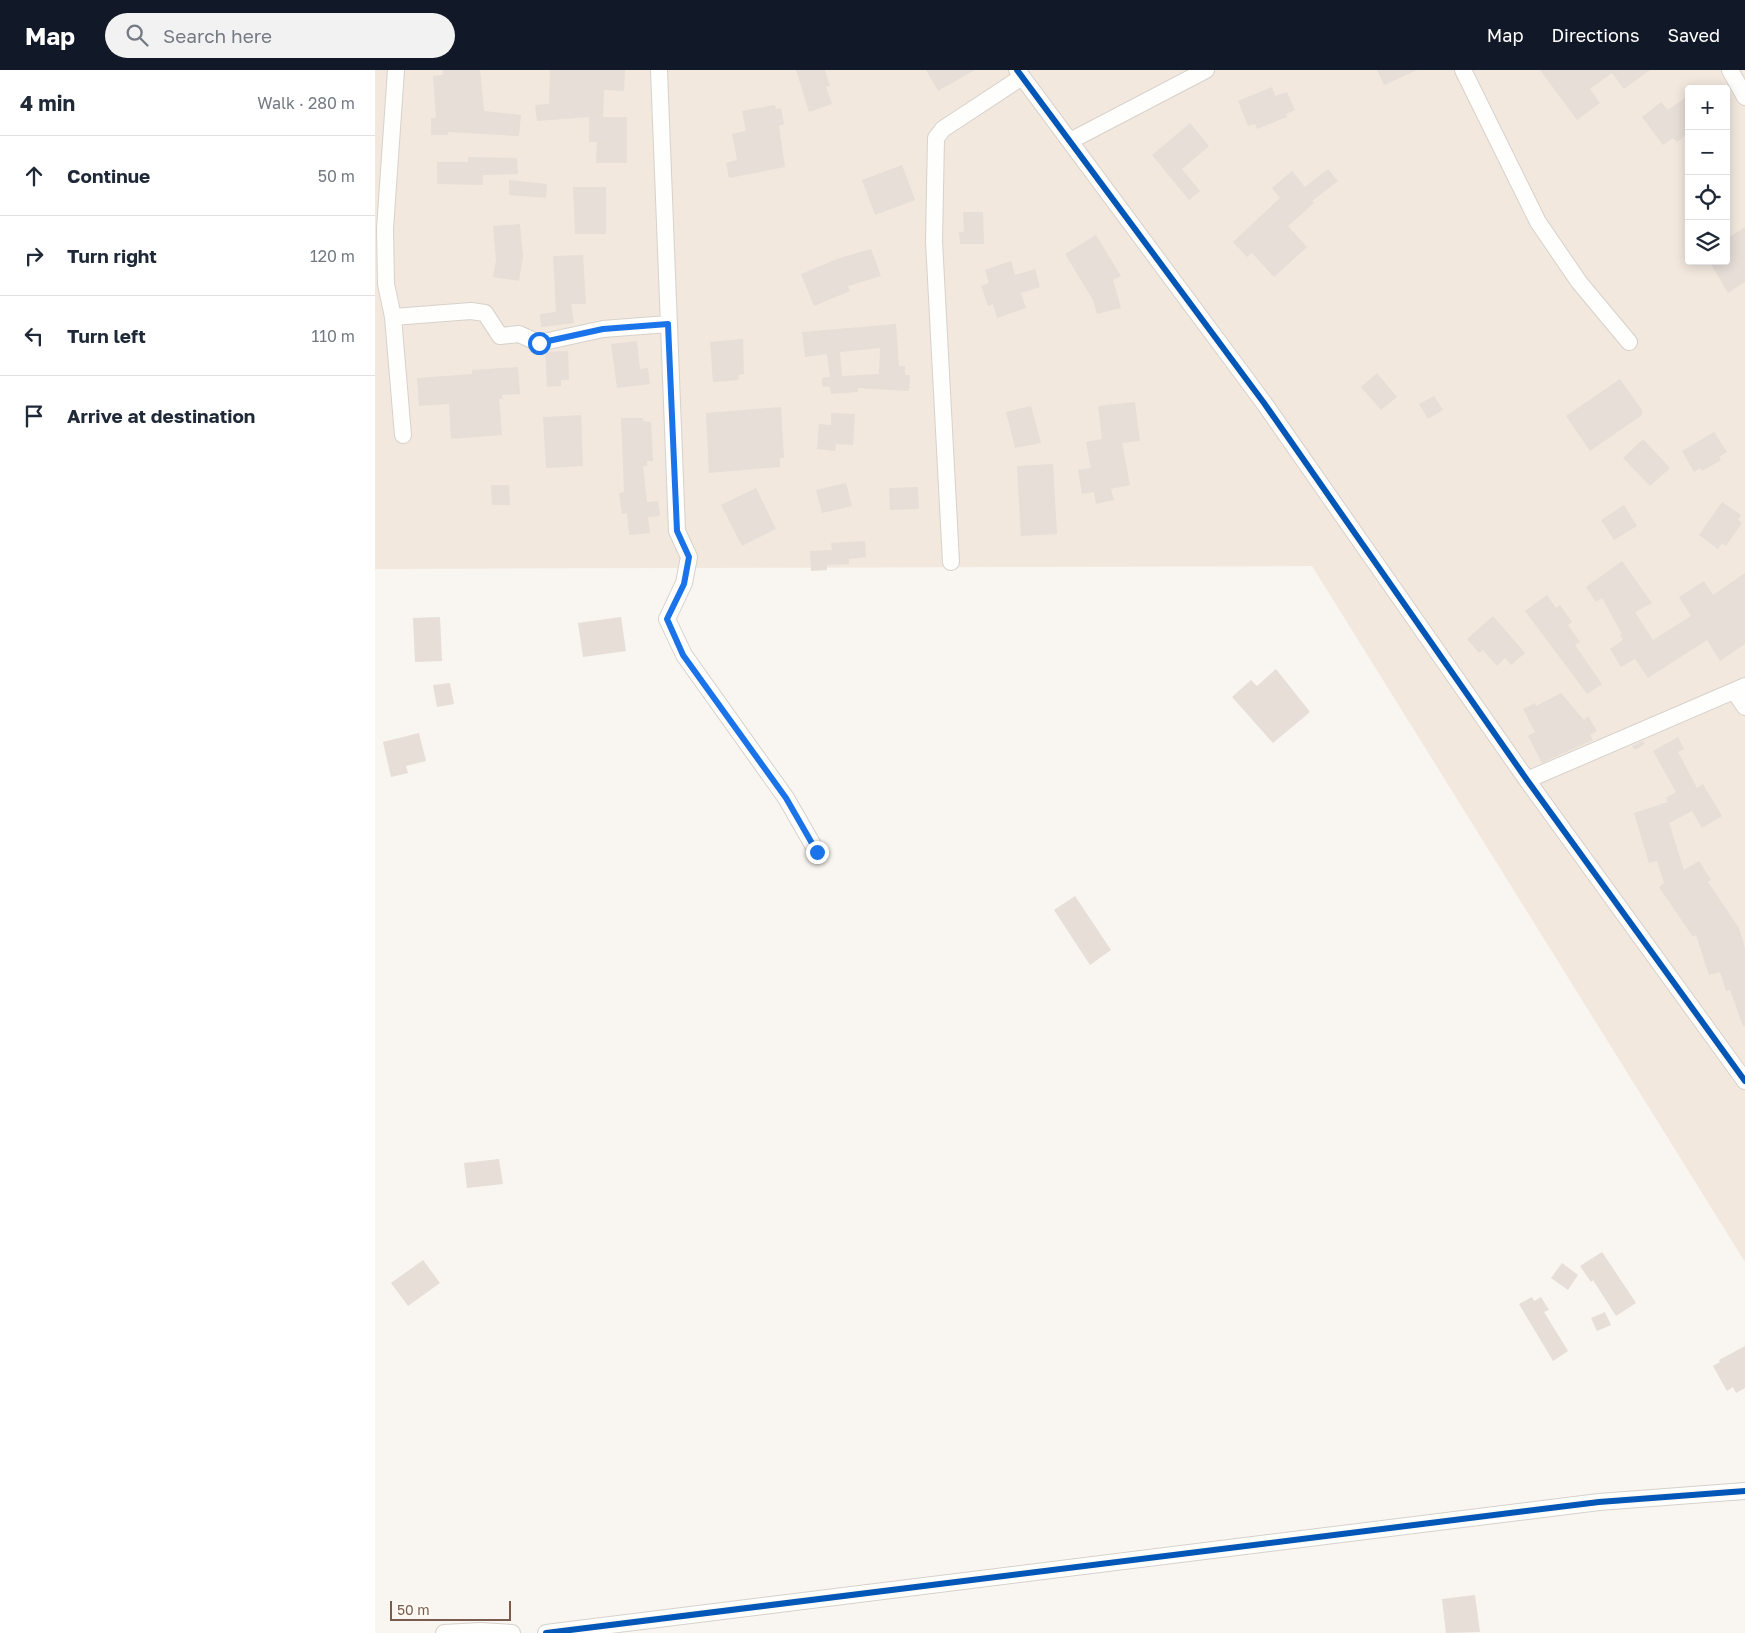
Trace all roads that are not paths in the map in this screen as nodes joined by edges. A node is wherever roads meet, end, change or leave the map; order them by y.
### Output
1 (396, 70) edge
2 (659, 70) edge
3 (1206, 70) edge
4 (1463, 70) edge
5 (1730, 70) edge
6 (1020, 74) edge
7 (1745, 97) edge
8 (1070, 141) junction
9 (393, 317) junction
10 (668, 324) junction
11 (1629, 342) dead end
12 (403, 435) dead end
13 (951, 562) dead end
14 (1739, 688) edge
15 (1745, 706) edge
16 (1527, 780) junction
17 (817, 852) dead end
18 (1745, 1081) edge
19 (1745, 1491) edge
20 (444, 1633) edge
21 (513, 1633) edge
22 (546, 1633) edge

1 - 9 street
2 - 10 street
3 - 8 street
4 - 11 street
5 - 7 street
6 - 8 street
6 - 13 street
8 - 16 street
9 - 10 street
9 - 12 street
10 - 17 street
14 - 15 street
14 - 16 street
16 - 18 street
19 - 22 street
20 - 21 street

